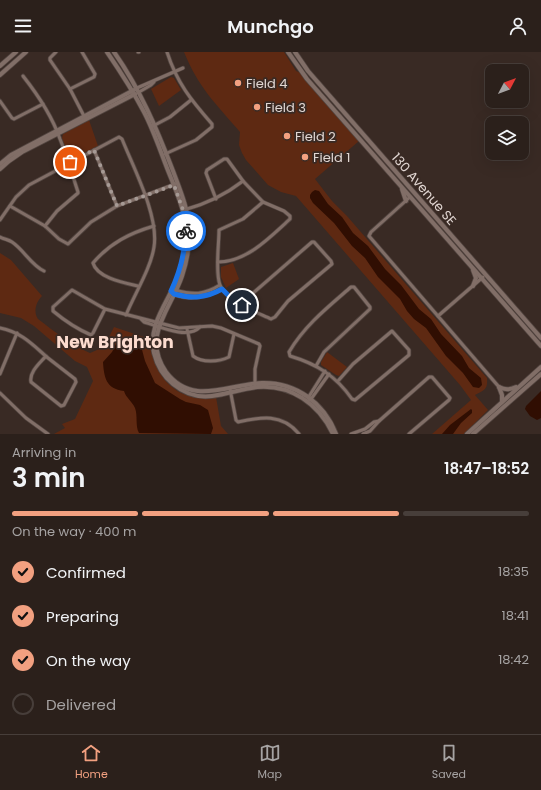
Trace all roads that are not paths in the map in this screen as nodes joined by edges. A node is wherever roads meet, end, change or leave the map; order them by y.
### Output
1 (16, 52) edge
2 (26, 52) edge
3 (56, 52) edge
4 (82, 52) edge
5 (107, 52) edge
6 (114, 52) edge
7 (167, 52) edge
8 (288, 52) edge
9 (295, 52) edge
10 (295, 63) junction
11 (0, 66) edge
12 (183, 68) dead end
13 (174, 71) junction
14 (0, 75) edge
15 (23, 76) dead end
16 (70, 89) junction
17 (138, 90) junction
18 (327, 92) junction
19 (133, 93) junction
20 (0, 100) edge
21 (191, 100) junction
22 (43, 104) junction
23 (85, 118) junction
24 (153, 126) junction
25 (57, 132) junction
26 (94, 150) junction
27 (164, 154) junction
28 (0, 164) edge
29 (68, 164) junction
30 (0, 169) edge
31 (243, 181) junction
32 (175, 184) junction
33 (399, 184) junction
34 (406, 184) junction
35 (145, 196) junction
36 (410, 197) junction
37 (216, 199) junction
38 (406, 201) junction
39 (263, 202) junction
40 (10, 206) junction
41 (117, 206) junction
42 (184, 210) junction
43 (0, 220) edge
44 (45, 226) junction
45 (154, 226) junction
46 (445, 228) junction
47 (0, 237) edge
48 (118, 241) junction
49 (120, 245) dead end
50 (218, 262) junction
51 (469, 263) junction
52 (44, 271) dead end
53 (486, 274) junction
54 (482, 278) junction
55 (220, 285) junction
56 (138, 286) junction
57 (473, 286) junction
58 (222, 289) junction
59 (174, 292) junction
60 (243, 305) junction
61 (106, 310) junction
62 (126, 315) junction
63 (438, 316) junction
64 (520, 322) junction
65 (158, 324) junction
66 (0, 328) edge
67 (187, 331) junction
68 (17, 333) junction
69 (234, 334) junction
70 (541, 338) edge
71 (541, 346) edge
72 (541, 350) edge
73 (46, 356) junction
74 (316, 366) junction
75 (541, 367) edge
76 (325, 371) junction
77 (0, 374) edge
78 (329, 374) junction
79 (541, 374) edge
80 (338, 381) junction
81 (255, 386) junction
82 (499, 387) junction
83 (518, 387) junction
84 (230, 391) junction
85 (0, 393) edge
86 (309, 398) junction
87 (502, 402) junction
88 (365, 432) edge
89 (48, 434) edge
90 (299, 434) edge
91 (333, 434) edge
92 (336, 434) edge
93 (351, 434) edge
94 (409, 434) edge
95 (467, 434) edge
96 (473, 434) edge

1 - 11 main road
2 - 14 main road
3 - 16 street
4 - 16 street
5 - 19 main road
6 - 17 main road
7 - 13 street
8 - 10 main road, 130 Avenue SE
9 - 10 main road
9 - 18 main road, 130 Avenue SE
10 - 18 main road
10 - 33 main road, 130 Avenue SE
12 - 13 street
13 - 17 street
13 - 21 street
15 - 22 street
16 - 23 street
17 - 19 main road
17 - 24 main road
18 - 34 main road, 130 Avenue SE
19 - 23 main road
19 - 24 main road
20 - 22 street
21 - 24 street
21 - 27 street
22 - 25 street
23 - 25 main road
24 - 27 main road
25 - 28 main road
25 - 29 street
25 - 30 main road
26 - 29 street
26 - 35 street
26 - 41 street
27 - 32 main road
29 - 40 street
29 - 44 street
31 - 37 street
31 - 37 street
31 - 39 street
32 - 35 street
32 - 42 main road
33 - 36 main road, 130 Avenue SE
33 - 38 main road
34 - 36 main road
34 - 46 main road, 130 Avenue SE
35 - 41 street
35 - 45 street
36 - 38 street
36 - 46 main road
36 - 51 main road, 130 Avenue SE
37 - 42 street
38 - 63 street
39 - 50 street
39 - 50 street
40 - 43 street
40 - 44 street
41 - 44 street
42 - 59 main road
45 - 48 street
45 - 56 street
46 - 53 main road, 130 Avenue SE
47 - 52 street
48 - 49 street
48 - 56 street
50 - 55 street
51 - 54 main road, 130 Avenue SE
51 - 57 main road
53 - 54 street
53 - 70 main road, 130 Avenue SE
54 - 57 street
54 - 64 main road, 130 Avenue SE
55 - 58 street
55 - 59 street
56 - 62 street
57 - 63 street
58 - 59 street
58 - 60 street
59 - 65 main road
60 - 60 street
61 - 61 street
61 - 62 street
62 - 65 street
63 - 82 street
64 - 71 main road, 130 Avenue SE
64 - 72 main road, 130 Avenue SE
65 - 67 street
65 - 84 main road
66 - 68 street
67 - 69 street
67 - 69 street
68 - 73 street
68 - 77 street
69 - 81 street
73 - 73 street
74 - 74 street
74 - 76 street
75 - 83 main road
76 - 78 street
76 - 86 street
78 - 80 street
78 - 86 street
79 - 96 main road
80 - 80 street
81 - 84 main road
81 - 86 main road
82 - 83 main road
82 - 87 main road
83 - 87 main road
84 - 90 street
85 - 89 street
86 - 91 main road
86 - 92 main road
87 - 95 main road
88 - 93 street
88 - 94 street

